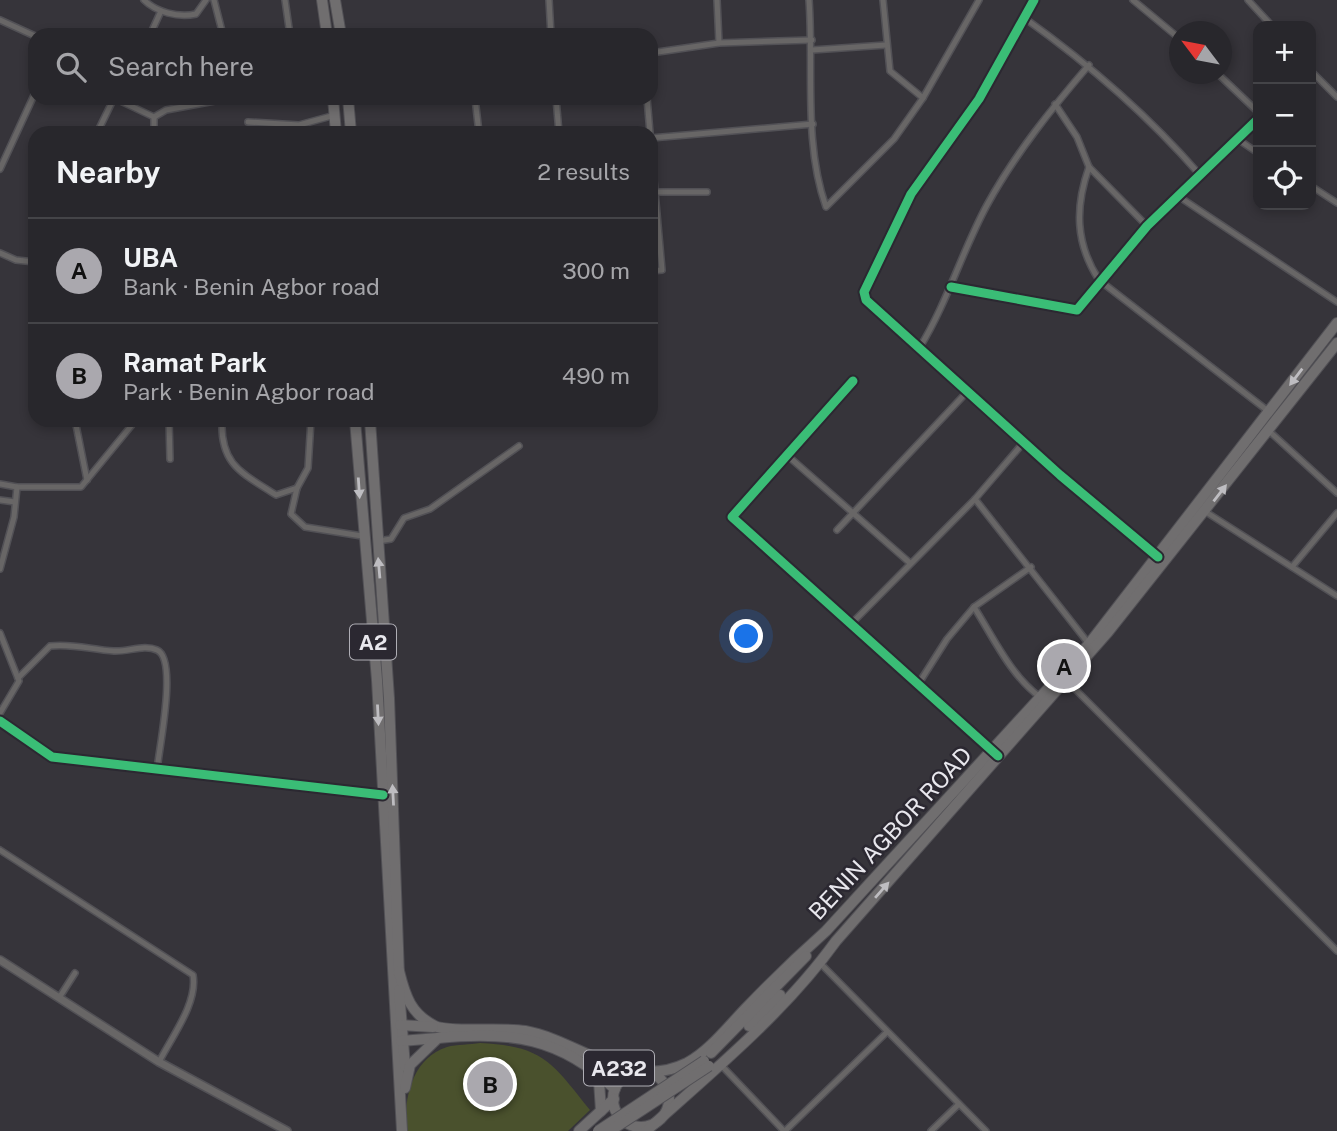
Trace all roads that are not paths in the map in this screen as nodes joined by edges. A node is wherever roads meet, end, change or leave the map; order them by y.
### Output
1 (144, 0) edge
2 (206, 0) edge
3 (214, 0) edge
4 (285, 0) edge
5 (322, 0) edge
6 (335, 0) edge
7 (549, 0) edge
8 (717, 0) edge
9 (809, 0) edge
10 (883, 0) edge
11 (979, 0) edge
12 (1034, 0) edge
13 (1133, 0) edge
14 (1248, 0) edge
15 (161, 11) junction
16 (1023, 17) junction
17 (0, 20) edge
18 (1267, 21) edge
19 (153, 28) edge
20 (221, 28) edge
21 (289, 28) edge
22 (326, 28) edge
23 (340, 28) edge
24 (551, 28) edge
25 (1169, 30) edge
26 (28, 33) edge
27 (812, 40) junction
28 (719, 43) junction
29 (886, 45) junction
30 (813, 50) junction
31 (658, 52) edge
32 (1089, 65) junction
33 (1316, 76) edge
34 (1229, 84) edge
35 (1337, 97) edge
36 (923, 98) junction
37 (1055, 104) junction
38 (29, 105) edge
39 (111, 105) edge
40 (129, 105) edge
41 (193, 105) edge
42 (334, 105) edge
43 (349, 105) edge
44 (476, 105) edge
45 (557, 105) edge
46 (648, 105) edge
47 (1253, 107) edge
48 (335, 115) junction
49 (154, 117) junction
50 (248, 122) dead end
51 (813, 124) junction
52 (1253, 125) edge
53 (100, 126) edge
54 (154, 126) edge
55 (336, 126) edge
56 (350, 126) edge
57 (479, 126) edge
58 (558, 126) edge
59 (649, 126) edge
60 (658, 134) edge
61 (1239, 140) junction
62 (1253, 150) edge
63 (1089, 167) junction
64 (0, 169) edge
65 (1200, 175) junction
66 (1316, 189) edge
67 (658, 192) edge
68 (707, 192) dead end
69 (1178, 196) junction
70 (1337, 203) edge
71 (658, 225) edge
72 (1147, 226) junction
73 (0, 253) edge
74 (28, 261) edge
75 (658, 270) edge
76 (1099, 280) junction
77 (951, 287) junction
78 (1337, 302) edge
79 (1337, 323) edge
80 (1337, 343) edge
81 (920, 347) junction
82 (853, 381) dead end
83 (967, 392) junction
84 (1270, 411) junction
85 (76, 427) edge
86 (130, 427) edge
87 (169, 427) edge
88 (222, 427) edge
89 (311, 427) edge
90 (355, 427) edge
91 (370, 427) edge
92 (1269, 430) junction
93 (1024, 442) junction
94 (519, 446) dead end
95 (788, 456) junction
96 (170, 459) dead end
97 (87, 480) junction
98 (0, 484) edge
99 (17, 487) junction
100 (297, 488) junction
101 (1337, 492) edge
102 (975, 499) junction
103 (0, 500) edge
104 (15, 502) junction
105 (1206, 512) junction
106 (852, 513) junction
107 (1337, 513) edge
108 (837, 530) dead end
109 (362, 536) junction
110 (377, 541) junction
111 (1157, 557) junction
112 (910, 563) junction
113 (1031, 567) junction
114 (1292, 568) junction
115 (0, 569) edge
116 (1337, 596) edge
117 (974, 607) junction
118 (852, 623) junction
119 (0, 633) edge
120 (1088, 644) junction
121 (18, 678) junction
122 (1066, 680) junction
123 (919, 684) junction
124 (1040, 697) junction
125 (0, 713) edge
126 (0, 721) edge
127 (995, 753) junction
128 (156, 770) junction
129 (383, 795) junction
130 (0, 850) edge
131 (392, 864) junction
132 (826, 931) junction
133 (836, 941) junction
134 (1337, 951) edge
135 (0, 960) edge
136 (820, 963) junction
137 (399, 971) junction
138 (75, 973) dead end
139 (59, 998) junction
140 (399, 1025) junction
141 (887, 1032) junction
142 (438, 1033) junction
143 (400, 1041) junction
144 (159, 1062) junction
145 (711, 1064) junction
146 (594, 1071) junction
147 (637, 1071) junction
148 (405, 1079) junction
149 (615, 1094) junction
150 (959, 1104) junction
151 (601, 1111) junction
152 (659, 1120) junction
153 (286, 1131) edge
154 (404, 1131) edge
155 (579, 1131) edge
156 (598, 1131) edge
157 (610, 1131) edge
158 (646, 1131) edge
159 (785, 1131) edge
160 (931, 1131) edge
161 (986, 1131) edge

1 - 15 street
2 - 15 street
3 - 20 street
4 - 21 street
5 - 22 highway
6 - 23 highway
7 - 24 street
8 - 28 street
9 - 27 street
10 - 29 street
11 - 36 street
12 - 16 street
13 - 25 street
14 - 18 street
15 - 19 street
16 - 32 street
16 - 81 street
17 - 26 street
27 - 28 street
27 - 30 street
28 - 31 street
29 - 30 street
29 - 36 street
30 - 51 street
32 - 37 street
32 - 65 street
33 - 35 street
34 - 47 street
36 - 51 street
37 - 63 street
37 - 77 street
38 - 64 street
39 - 53 street
40 - 49 street
41 - 49 street
42 - 48 highway
43 - 56 highway
44 - 57 street
45 - 58 street
46 - 59 street
48 - 50 street
48 - 55 highway
49 - 54 street
51 - 60 street
52 - 61 street
61 - 62 street
61 - 65 street
63 - 72 street
63 - 76 street
65 - 69 street
66 - 70 street
67 - 68 street
69 - 72 street
69 - 78 street
71 - 75 street
72 - 76 street
73 - 74 street
76 - 77 street
76 - 84 street
77 - 81 street
79 -> 84 highway, BENIN AGBOR ROAD
80 - 92 highway, BENIN AGBOR ROAD
81 - 83 street
82 - 95 street
83 - 93 street
83 - 106 street
84 - 111 highway, BENIN AGBOR ROAD
85 - 97 street
86 - 97 street
87 - 96 street
88 - 100 street
89 - 100 street
90 -> 109 highway, A2
91 - 110 highway, A2
92 - 101 street
105 -> 92 highway, BENIN AGBOR ROAD
93 - 102 street
93 - 111 street
94 - 110 street
95 - 106 street
95 - 118 street
97 - 99 street
98 - 99 street
99 - 104 street
100 - 109 street
102 - 112 street
102 - 113 street
103 - 104 street
104 - 115 street
105 - 114 street
105 - 122 highway, BENIN AGBOR ROAD
106 - 108 street
106 - 112 street
107 - 114 street
109 -> 129 highway, A2
131 -> 110 highway, A2
111 - 120 highway, BENIN AGBOR ROAD
112 - 118 street
113 - 117 street
113 - 120 street
114 - 116 street
117 - 123 street
117 - 124 street
118 - 123 street
119 - 121 street
120 - 124 highway, BENIN AGBOR ROAD
121 - 125 street
121 - 128 street
122 - 127 highway, BENIN AGBOR ROAD
122 - 134 street
123 - 127 street
124 - 127 highway, BENIN AGBOR ROAD
126 - 128 street
127 - 132 highway, BENIN AGBOR ROAD
133 -> 127 highway, BENIN AGBOR ROAD
128 - 129 street
129 - 131 highway, A2
130 - 144 street
131 - 137 highway, A2
131 - 140 highway, A2
132 - 145 highway
132 - 147 highway, BENIN AGBOR ROAD / A232
133 - 136 highway, BENIN AGBOR ROAD / A232
133 - 145 highway
135 - 139 street
136 - 141 street
136 - 145 highway, BENIN AGBOR ROAD / A232
137 - 140 highway
137 - 142 highway
138 - 139 street
139 - 144 street
140 - 142 highway
140 - 143 highway, A2
141 - 150 street
141 - 159 street
142 - 143 highway
142 - 146 highway
142 - 147 highway, BENIN AGBOR ROAD / A232
142 - 148 highway
143 - 148 highway
143 - 154 highway, A2
144 - 153 street
145 - 152 highway, BENIN AGBOR ROAD / A232
145 - 156 highway, bridge
145 - 157 highway, bridge
145 - 159 street
146 - 149 highway
146 - 151 highway
147 - 149 highway
147 - 152 highway
148 - 154 highway
149 - 151 highway
149 - 152 highway
150 - 160 street
150 - 161 street
151 - 155 highway
152 - 158 highway, BENIN AGBOR ROAD / A232

